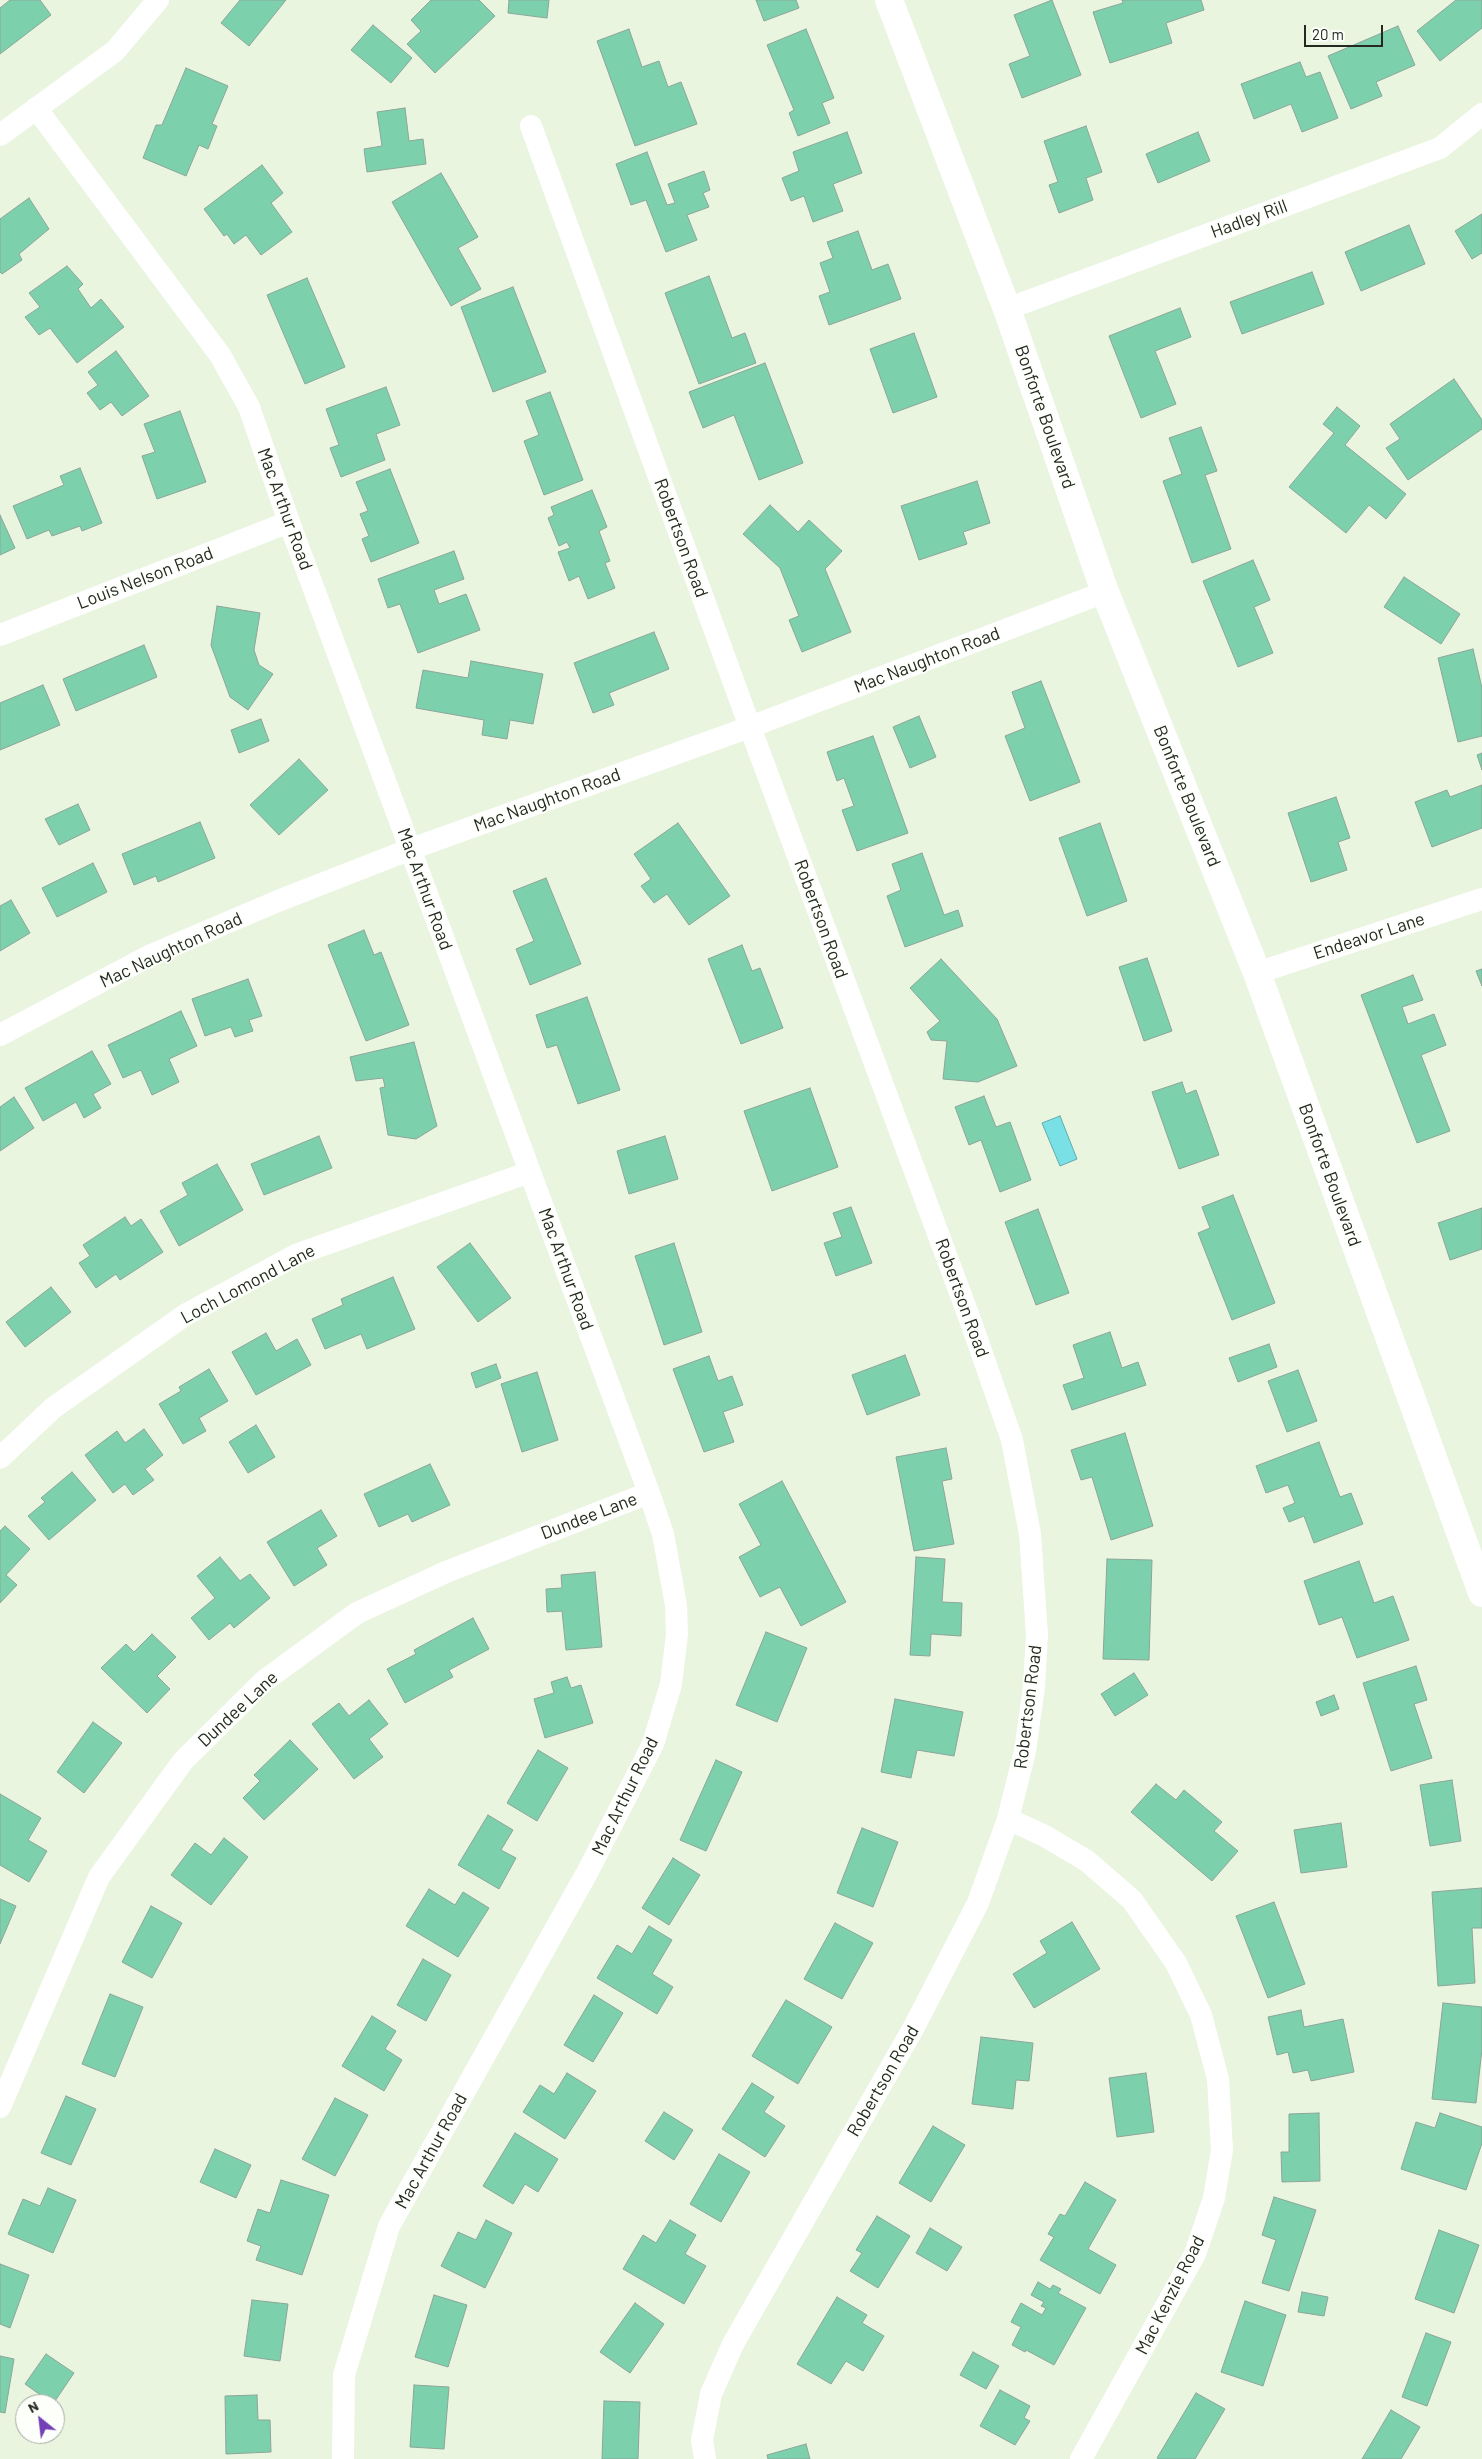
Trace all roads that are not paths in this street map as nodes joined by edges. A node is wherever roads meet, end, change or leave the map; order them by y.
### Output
1 (158, 0) edge
2 (889, 0) edge
3 (36, 108) junction
4 (1482, 114) edge
5 (531, 126) dead end
6 (0, 135) edge
7 (1007, 309) junction
8 (289, 522) junction
9 (1106, 592) junction
10 (0, 635) edge
11 (750, 727) junction
12 (411, 849) junction
13 (1482, 899) edge
14 (1257, 973) junction
15 (0, 1035) edge
16 (530, 1172) junction
17 (0, 1458) edge
18 (650, 1493) junction
19 (1482, 1593) edge
20 (1008, 1819) junction
21 (0, 2107) edge
22 (342, 2459) edge
23 (704, 2459) edge
24 (1081, 2459) edge

1 - 3 street
2 - 7 main road, Bonforte Boulevard
3 - 6 street
3 - 8 street, Mac Arthur Road
4 - 7 street, Hadley Rill
5 - 11 street, Robertson Road
7 - 9 main road, Bonforte Boulevard
8 - 10 street, Louis Nelson Road
8 - 12 street, Mac Arthur Road
9 - 11 street, Mac Naughton Road
9 - 14 main road, Bonforte Boulevard
11 - 12 street, Mac Naughton Road
11 - 20 street, Robertson Road
12 - 15 street, Mac Naughton Road
12 - 16 street, Mac Arthur Road
13 - 14 street, Endeavor Lane
14 - 19 main road, Bonforte Boulevard
16 - 17 street, Loch Lomond Lane
16 - 18 street, Mac Arthur Road
18 - 21 street, Dundee Lane
18 - 22 street, Mac Arthur Road
20 - 23 street, Robertson Road
20 - 24 street, Mac Kenzie Road

